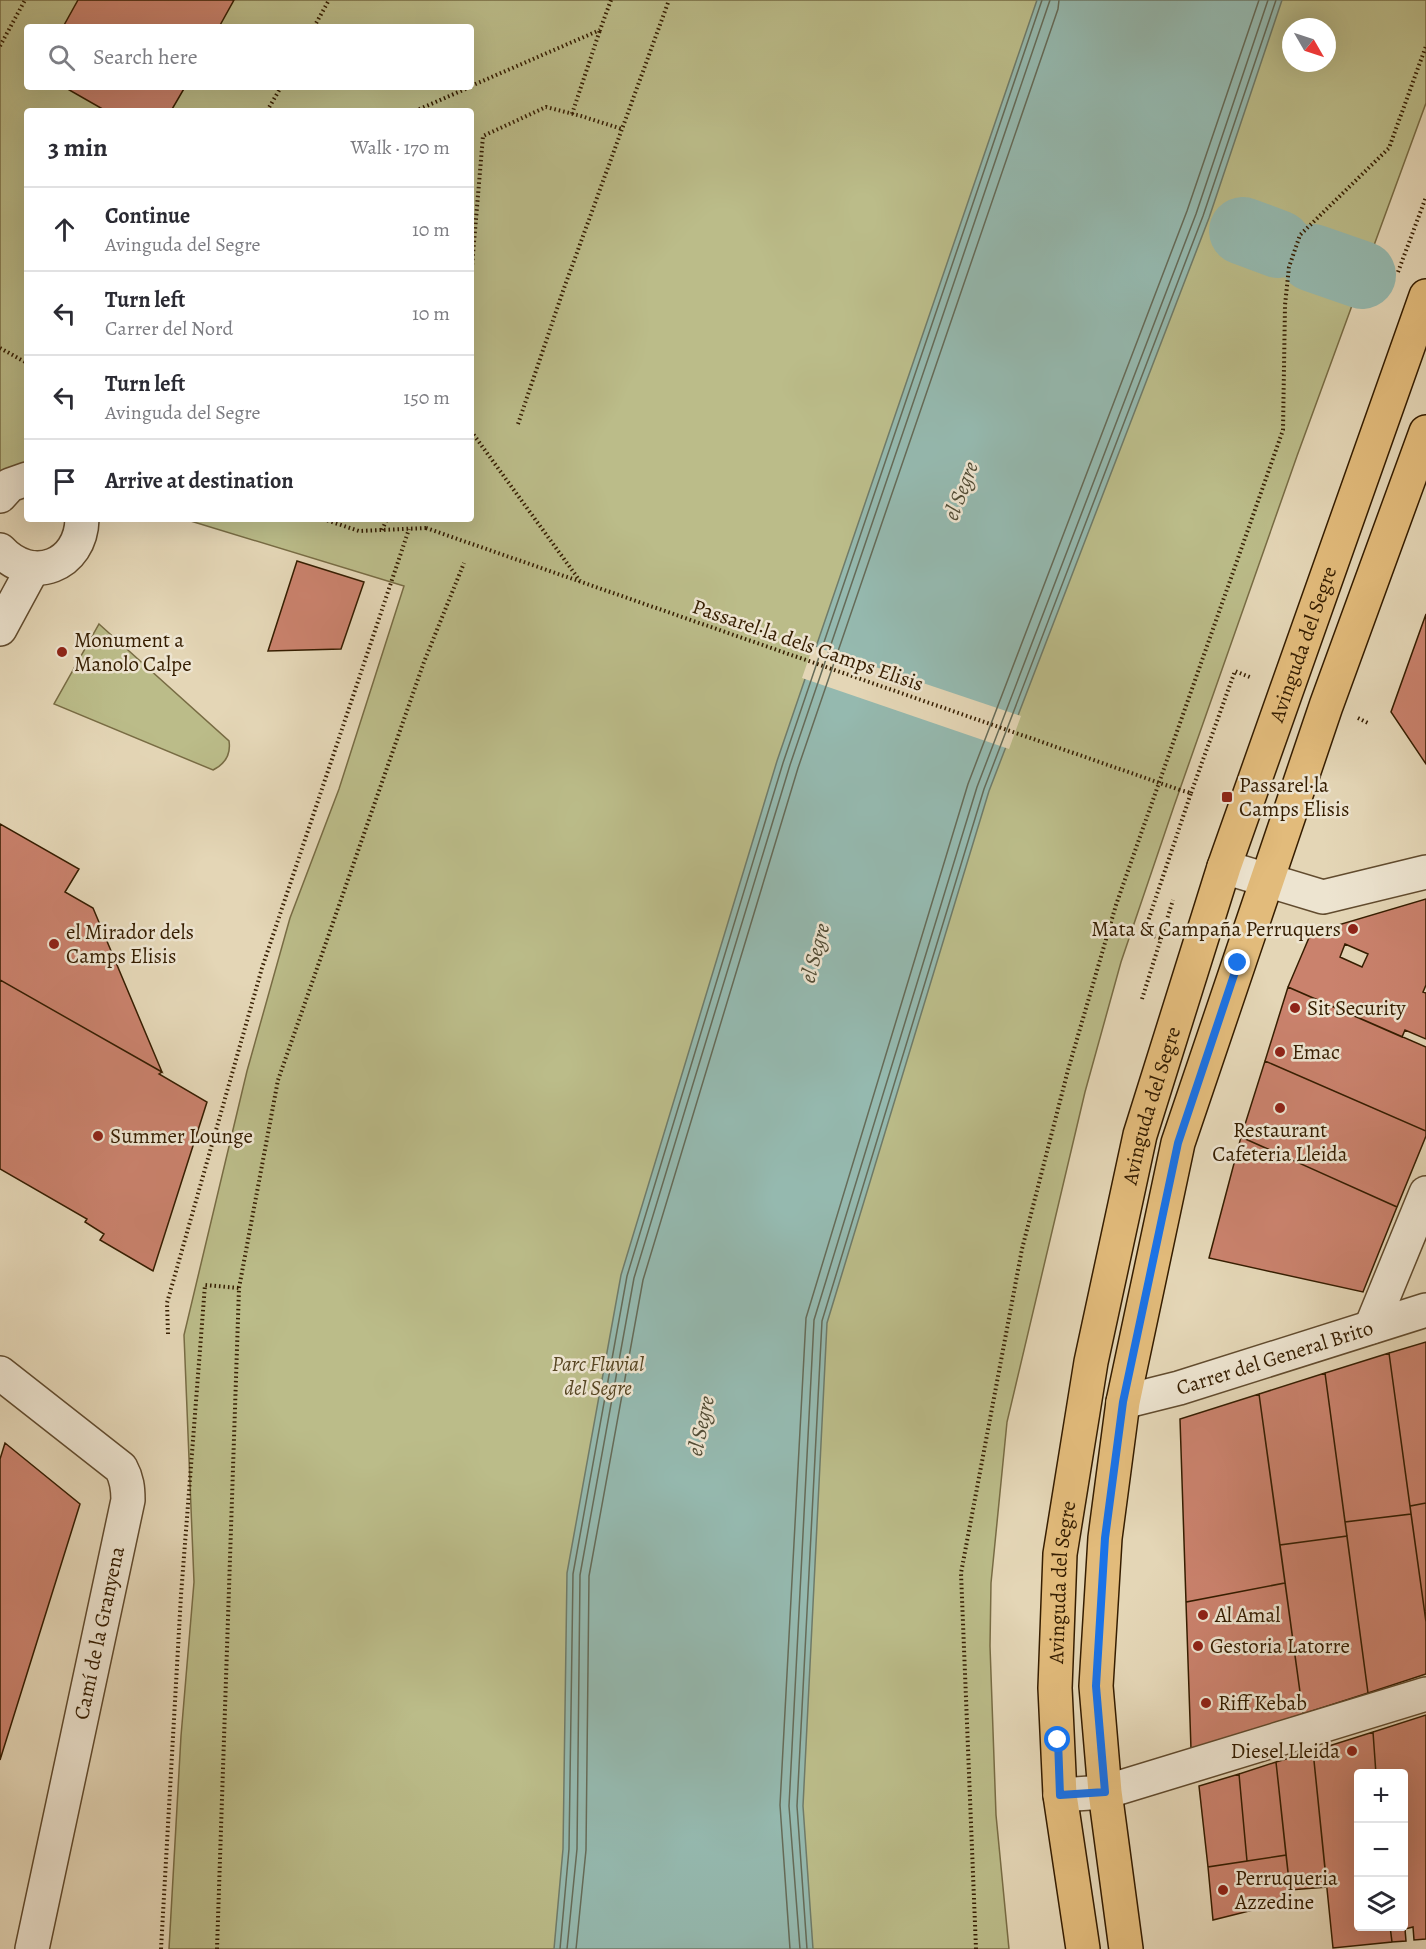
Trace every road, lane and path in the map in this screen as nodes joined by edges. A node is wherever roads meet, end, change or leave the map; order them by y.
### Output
1 (25, 0) edge
2 (329, 0) edge
3 (611, 0) edge
4 (669, 0) edge
5 (316, 24) edge
6 (600, 30) junction
7 (0, 46) edge
8 (1426, 46) edge
9 (474, 85) edge
10 (279, 90) edge
11 (463, 90) edge
12 (269, 108) edge
13 (422, 108) edge
14 (572, 114) junction
15 (622, 129) junction
16 (474, 242) edge
17 (1426, 296) edge
18 (0, 348) edge
19 (24, 361) edge
20 (518, 424) dead end
21 (1426, 432) edge
22 (474, 436) edge
23 (82, 522) edge
24 (332, 522) edge
25 (386, 522) edge
26 (409, 529) junction
27 (382, 530) junction
28 (0, 550) edge
29 (464, 563) dead end
30 (33, 568) junction
31 (580, 581) junction
32 (0, 629) edge
33 (1252, 678) dead end
34 (1191, 793) junction
35 (1224, 867) junction
36 (1426, 872) edge
37 (1266, 880) junction
38 (1160, 938) dead end
39 (1426, 1193) edge
40 (239, 1288) junction
41 (1426, 1310) edge
42 (1371, 1327) junction
43 (168, 1334) dead end
44 (0, 1373) edge
45 (1123, 1402) junction
46 (1426, 1694) edge
47 (1105, 1792) junction
48 (1060, 1795) junction
49 (32, 1949) edge
50 (161, 1949) edge
51 (217, 1949) edge
52 (976, 1949) edge
53 (1083, 1949) edge
54 (1126, 1949) edge

1 - 7 path
2 - 5 path
3 - 6 path
4 - 15 path
6 - 9 path
6 - 14 path
8 - 52 path
10 - 12 path
11 - 13 path
14 - 15 path
14 - 16 path
15 - 20 path
17 - 35 main road, Avinguda del Segre
18 - 19 path
21 - 37 main road, Avinguda del Segre
22 - 31 path, bridge
23 - 30 street
24 - 27 path
25 - 27 path
26 - 27 path
26 - 31 path, Passarel·la dels Camps Elisis, bridge
26 - 43 path
28 - 30 street
29 - 40 path
30 - 32 street
31 - 34 path, Passarel·la dels Camps Elisis, bridge
33 - 34 path
34 - 38 path
35 - 37 street
35 - 48 main road, Avinguda del Segre
36 - 37 street
37 - 45 main road, Avinguda del Segre
39 - 42 street
40 - 50 path
40 - 51 path
41 - 42 street, Carrer del General Brito
42 - 45 street, Carrer del General Brito
44 - 49 street, Camí de la Granyena
45 - 47 main road, Avinguda del Segre
46 - 47 street
47 - 48 street
47 - 54 main road, Avinguda del Segre
48 - 53 main road, Avinguda del Segre

